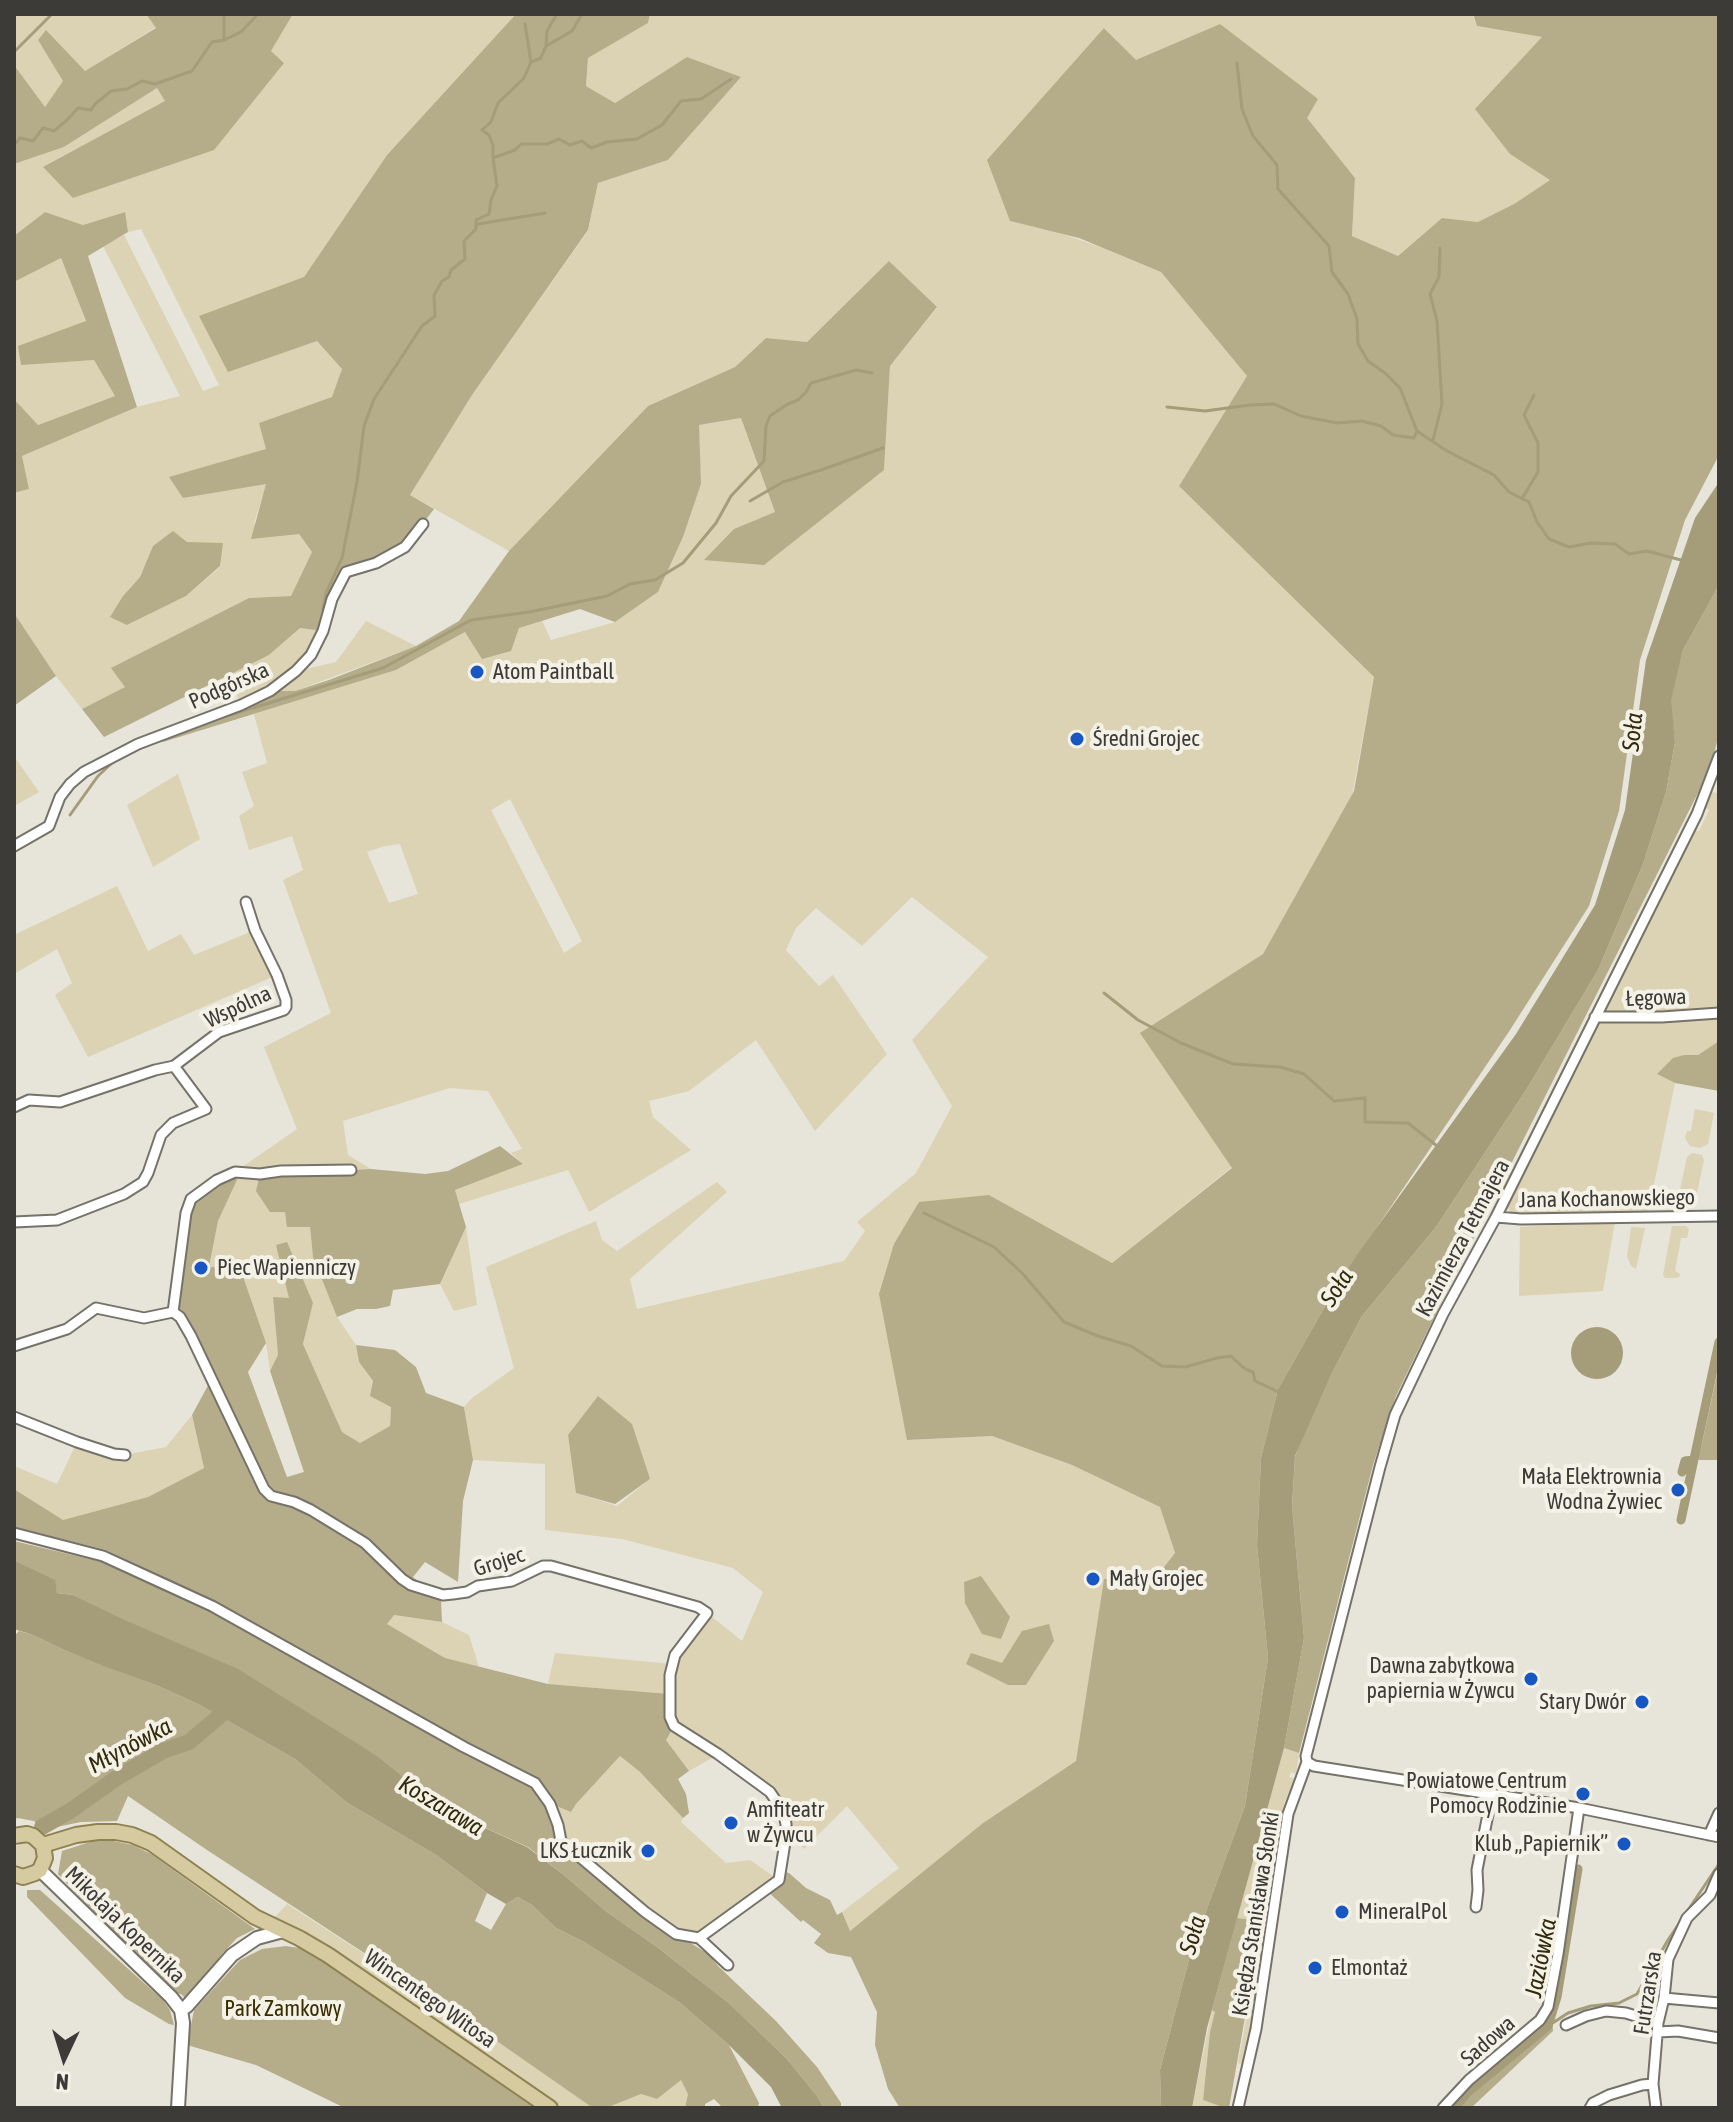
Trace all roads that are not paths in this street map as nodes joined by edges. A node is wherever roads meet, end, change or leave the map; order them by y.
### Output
1 (423, 524) dead end
2 (1719, 756) edge
3 (14, 846) edge
4 (246, 902) dead end
5 (1719, 1013) edge
6 (1595, 1017) junction
7 (174, 1066) junction
8 (14, 1107) edge
9 (351, 1170) dead end
10 (1719, 1216) edge
11 (1496, 1217) junction
12 (14, 1222) edge
13 (173, 1312) junction
14 (14, 1346) edge
15 (14, 1417) edge
16 (125, 1455) dead end
17 (14, 1533) edge
18 (1307, 1762) junction
19 (1492, 1794) junction
20 (1579, 1808) junction
21 (1719, 1813) edge
22 (14, 1836) edge
23 (1714, 1836) edge
24 (43, 1845) junction
25 (40, 1870) junction
26 (14, 1874) edge
27 (1719, 1874) edge
28 (1715, 1895) edge
29 (1476, 1907) dead end
30 (283, 1931) junction
31 (699, 1938) junction
32 (728, 1965) dead end
33 (1664, 1998) junction
34 (1719, 2003) edge
35 (181, 2010) junction
36 (1566, 2025) dead end
37 (1658, 2027) junction
38 (1719, 2038) edge
39 (1653, 2084) junction
40 (178, 2108) edge
41 (550, 2108) edge
42 (1238, 2108) edge
43 (1443, 2108) edge
44 (1590, 2108) edge
45 (1656, 2108) edge

1 - 3 street, Podgórska
2 - 6 street, Kazimierza Tetmajera
4 - 7 street, Wspólna
5 - 6 street, Łęgowa
6 - 11 street, Kazimierza Tetmajera
7 - 8 street, Wspólna
7 - 12 street
9 - 13 street
10 - 11 street, Jana Kochanowskiego
11 - 18 street, Kazimierza Tetmajera
13 - 14 street
13 - 31 street, Grojec
15 - 16 street
17 - 31 street
18 - 19 street
18 - 42 street, Księdza Stanisława Słonki
19 - 20 street
19 - 29 street
20 - 23 street
20 - 43 street, Sadowa
21 - 23 street
22 - 24 main road
24 - 25 main road
24 - 30 main road, Wincentego Witosa
25 - 26 main road
25 - 35 street, Mikołaja Kopernika
27 - 28 street, Futrzarska
28 - 33 street, Futrzarska
30 - 35 street
30 - 41 main road, Wincentego Witosa
31 - 32 street
33 - 34 street
33 - 37 street, Futrzarska
35 - 40 street
36 - 37 street
37 - 38 street
37 - 39 street, Futrzarska
39 - 44 street
39 - 45 street, Futrzarska

